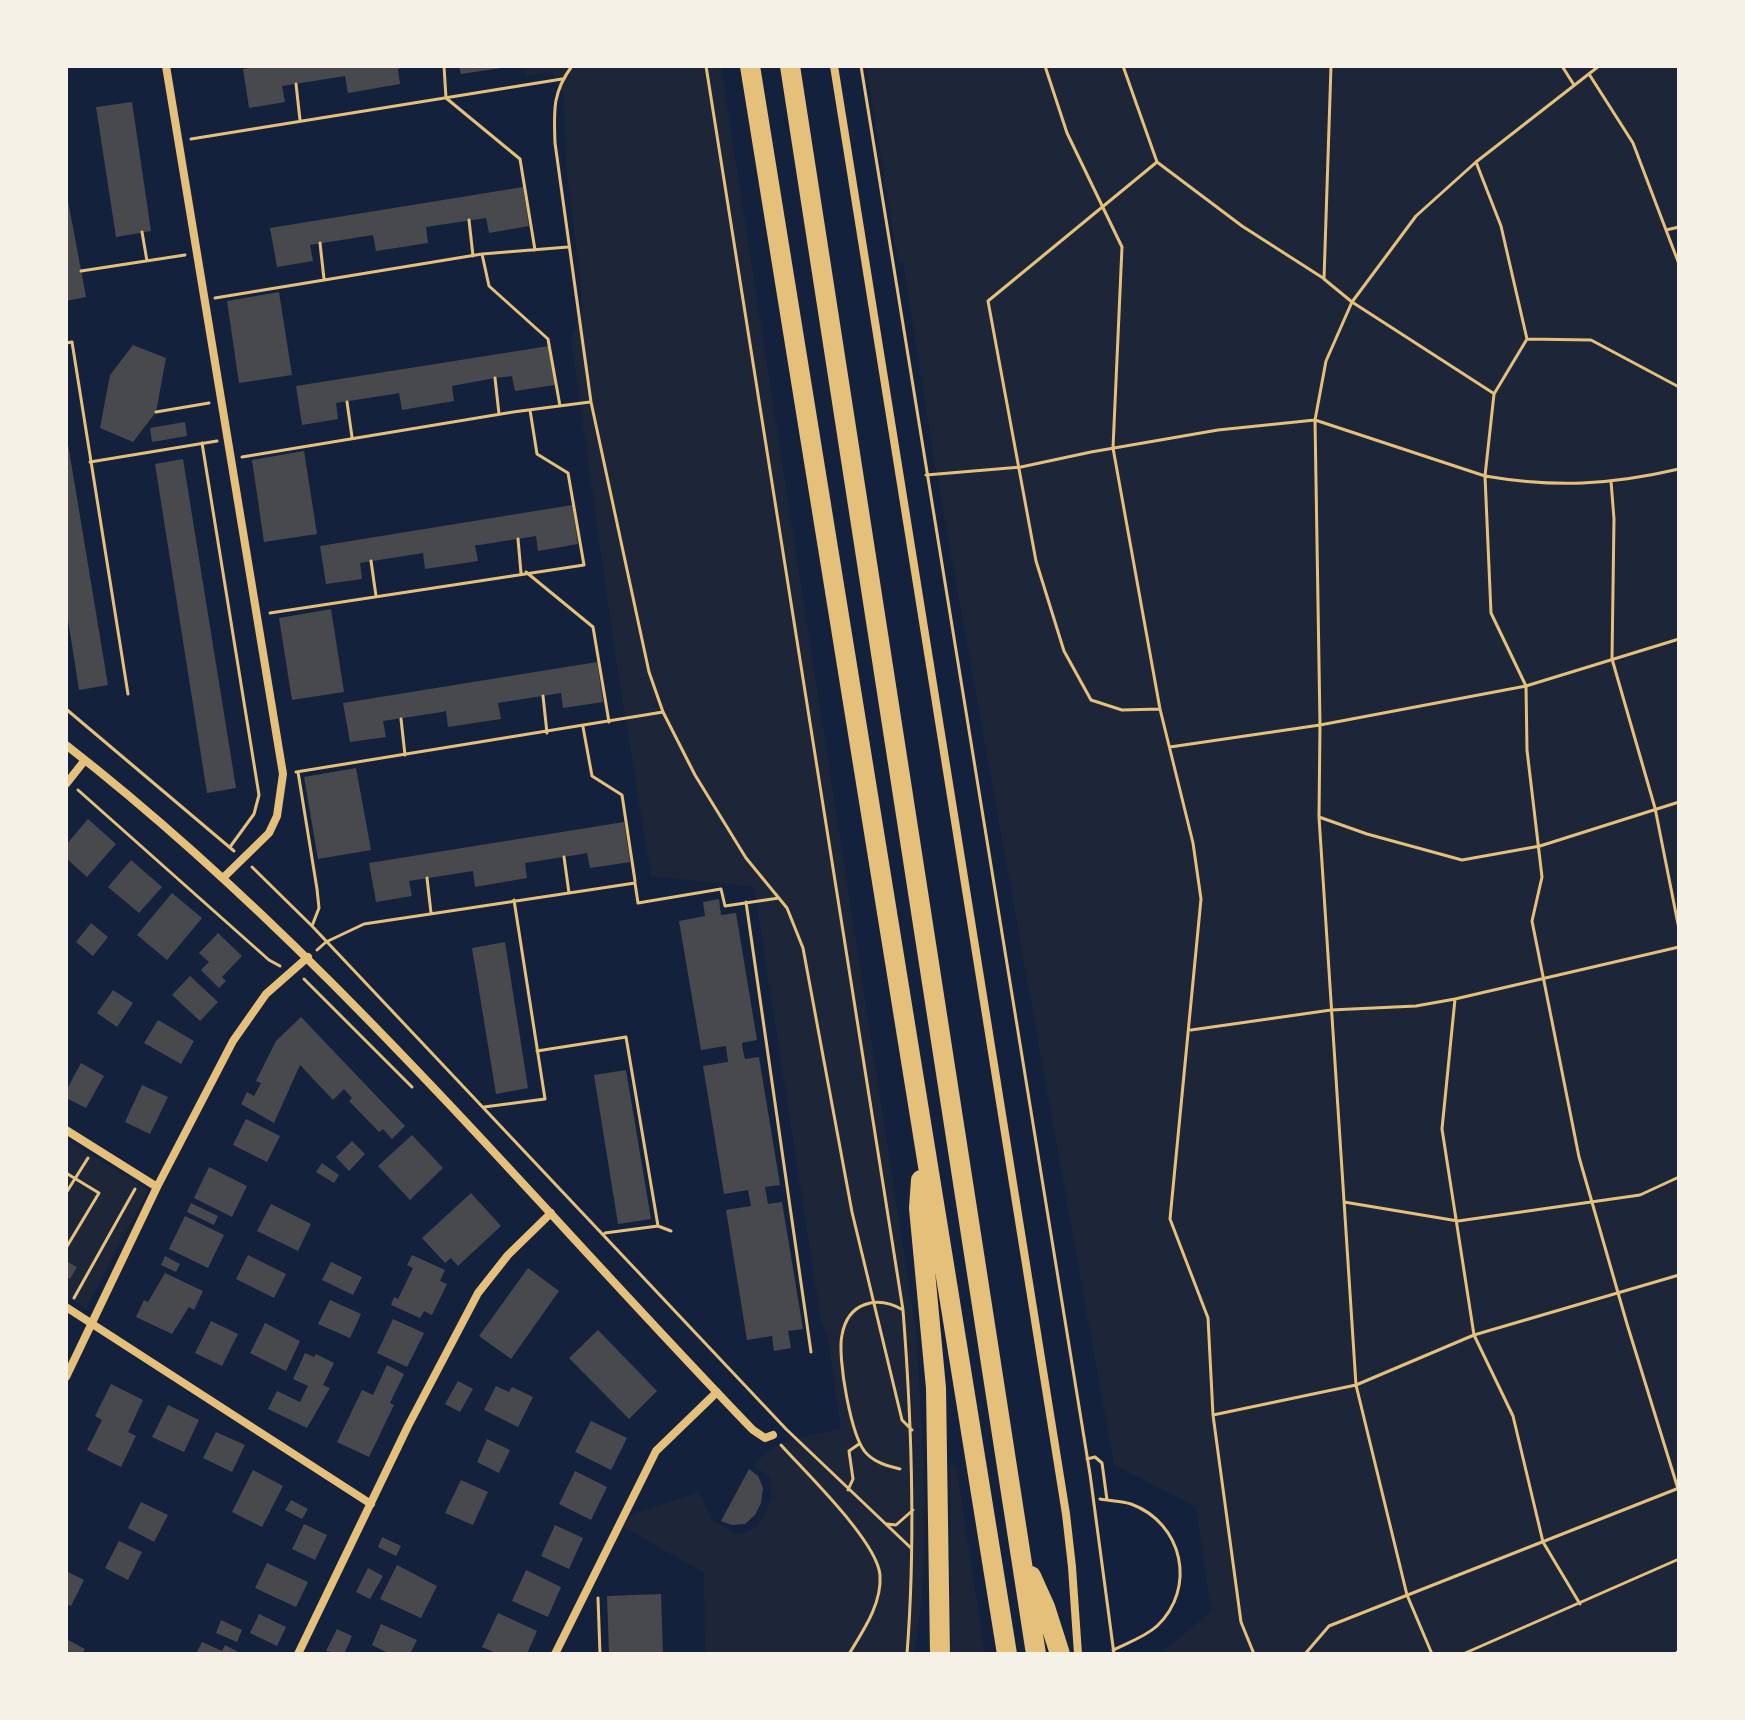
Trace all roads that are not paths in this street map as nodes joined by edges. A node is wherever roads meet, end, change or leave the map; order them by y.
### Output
1 (166, 66) edge
2 (750, 66) edge
3 (790, 66) edge
4 (834, 66) edge
5 (66, 745) edge
6 (85, 760) junction
7 (67, 783) edge
8 (223, 878) junction
9 (308, 957) junction
10 (66, 1130) edge
11 (924, 1148) junction
12 (157, 1187) junction
13 (551, 1213) junction
14 (67, 1307) edge
15 (92, 1323) junction
16 (66, 1377) edge
17 (717, 1392) junction
18 (773, 1435) road end
19 (371, 1504) junction
20 (1020, 1552) junction
21 (298, 1654) edge
22 (555, 1654) edge
23 (937, 1654) edge
24 (1007, 1654) edge
25 (1036, 1654) edge
26 (1060, 1654) edge
27 (1078, 1654) edge

1 - 8 street
2 - 11 highway
3 - 20 highway
4 - 27 street
5 - 6 street
6 - 7 street
6 - 8 street
8 - 9 street
9 - 12 street
9 - 13 street
10 - 12 street
11 - 23 highway
11 - 24 highway
12 - 15 street
13 - 17 street
13 - 19 street
14 - 15 street
15 - 16 street
15 - 19 street
17 - 18 street
17 - 22 street
19 - 21 street
20 - 25 highway
20 - 26 highway

